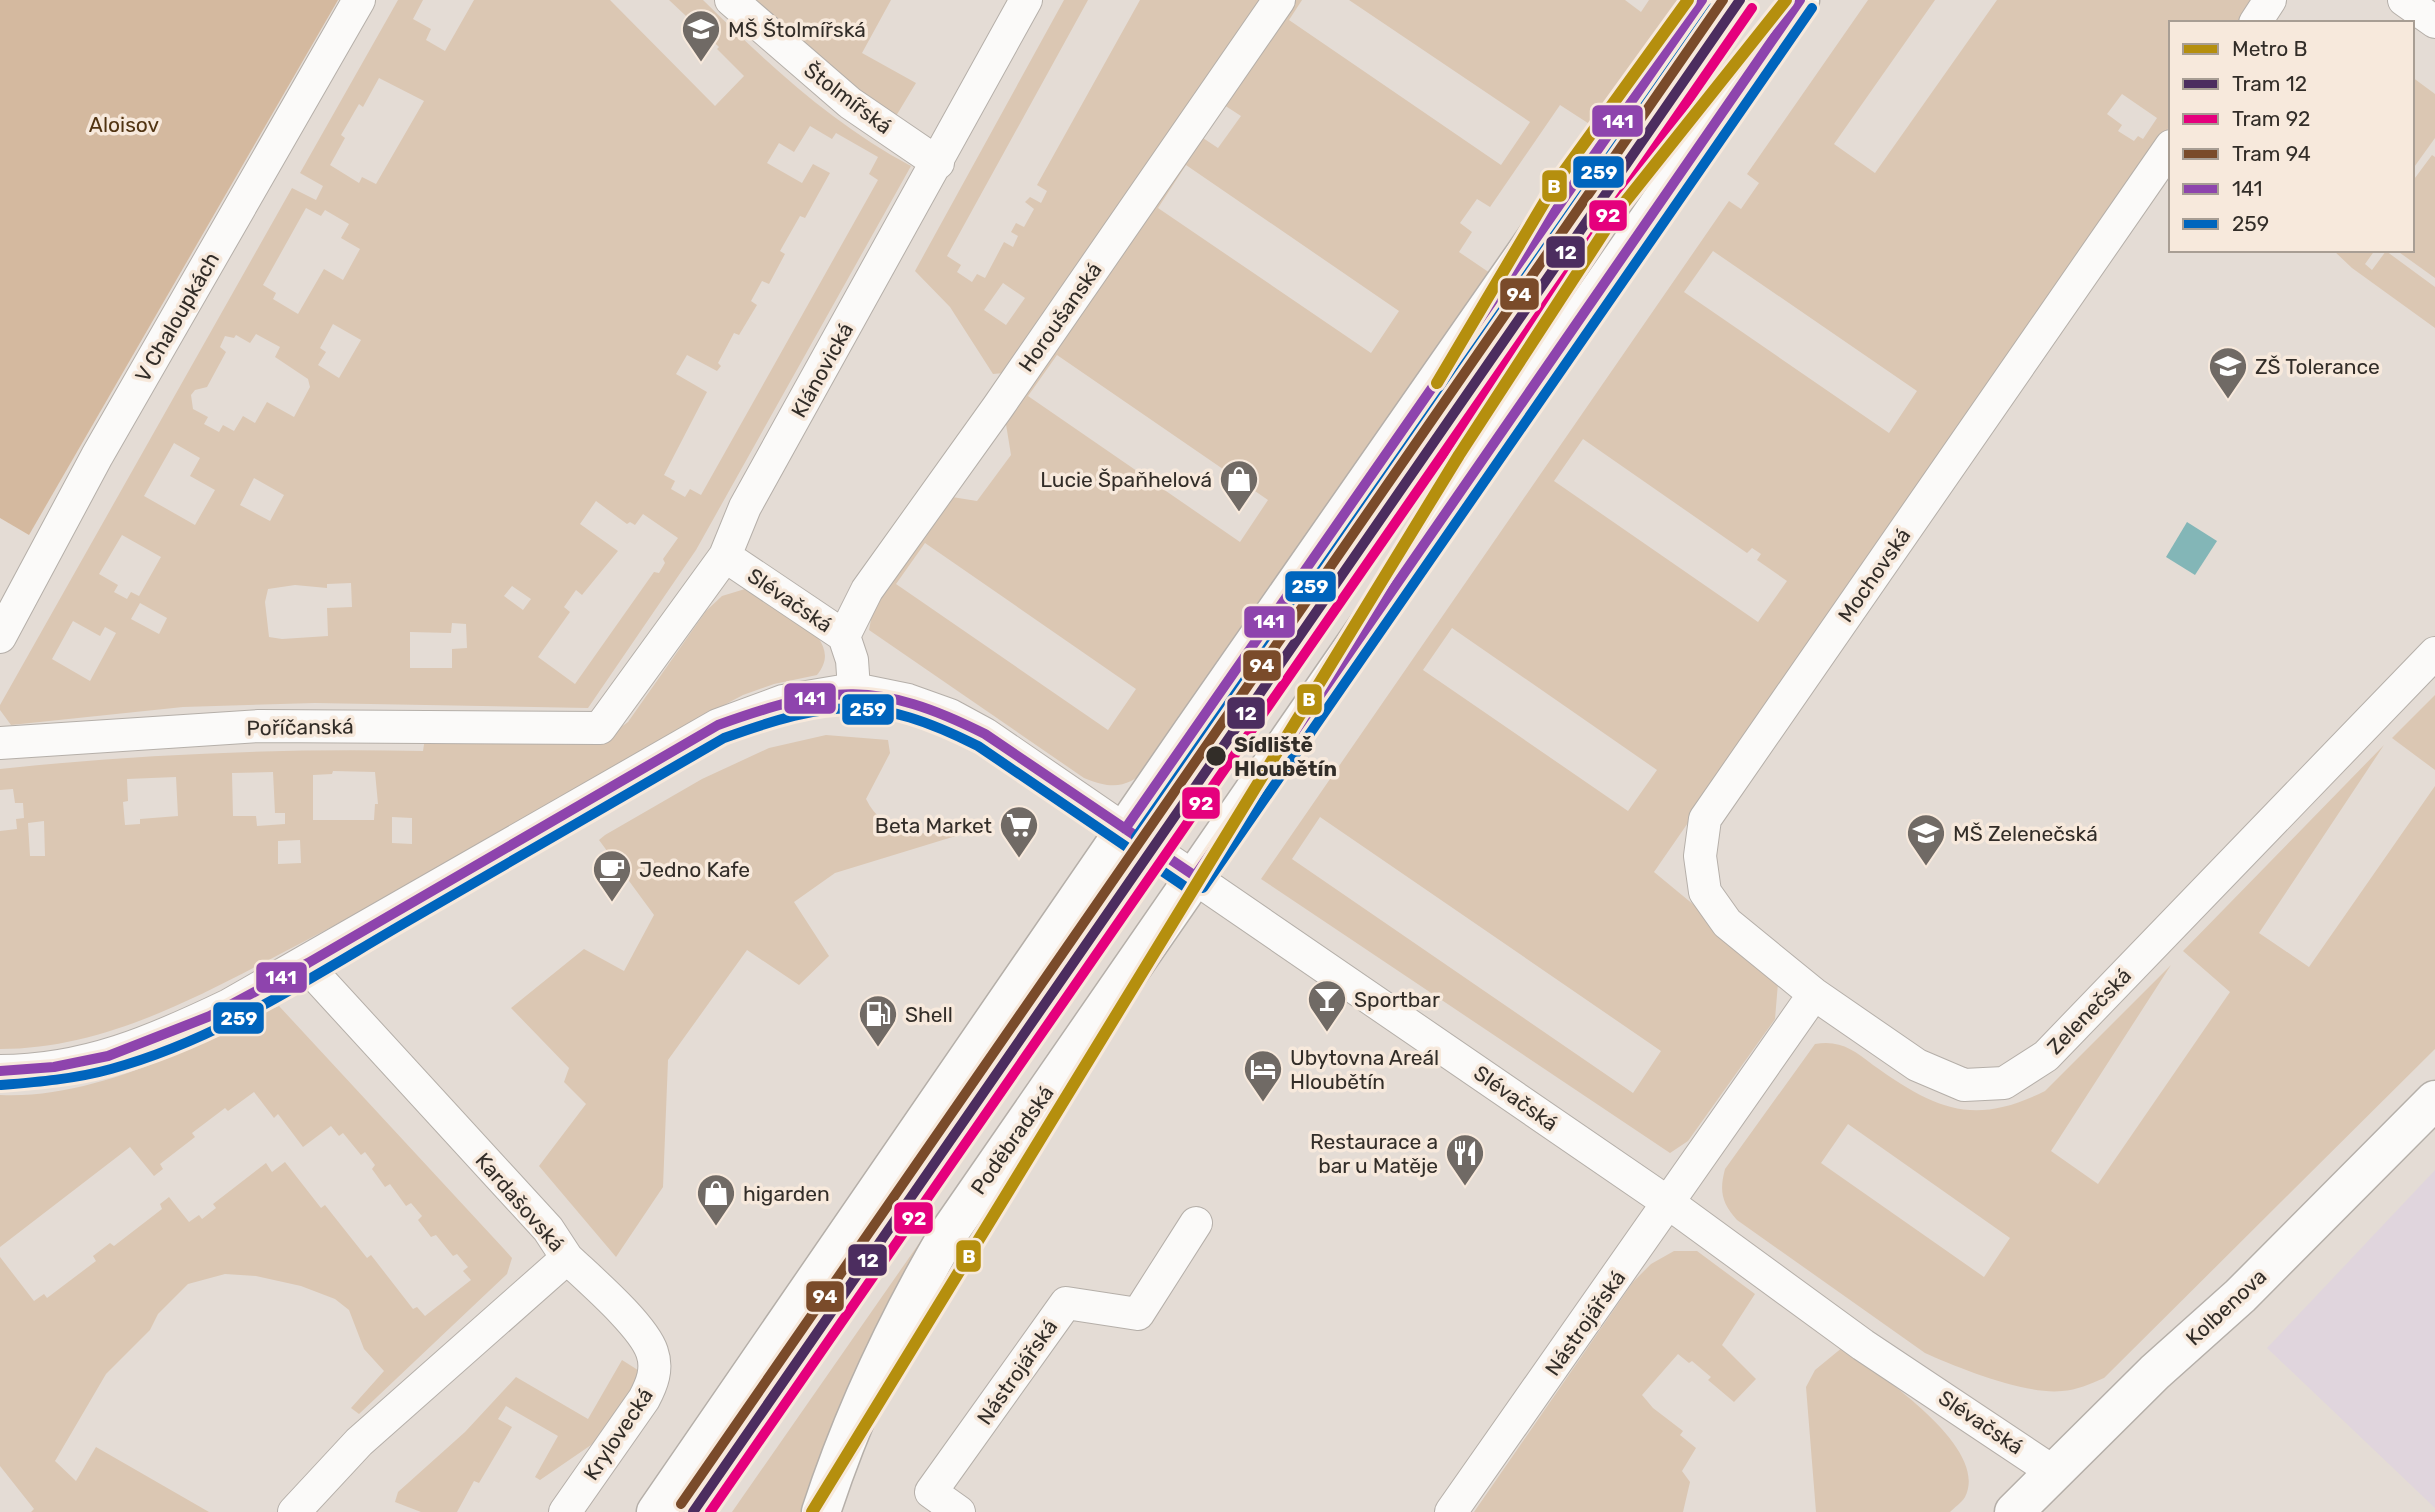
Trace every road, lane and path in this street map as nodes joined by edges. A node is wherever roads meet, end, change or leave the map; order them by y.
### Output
1 (359, 0) edge
2 (731, 0) edge
3 (1026, 0) edge
4 (1279, 0) edge
5 (1702, 0) edge
6 (1800, 0) edge
7 (2270, 0) edge
8 (2404, 0) edge
9 (2256, 21) edge
10 (2435, 22) edge
11 (2169, 149) edge
12 (938, 163) junction
13 (725, 556) junction
14 (844, 636) junction
15 (0, 637) edge
16 (2435, 653) edge
17 (854, 690) junction
18 (600, 728) joint
19 (0, 743) edge
20 (1125, 829) junction
21 (1195, 876) junction
22 (305, 964) junction
23 (1814, 995) junction
24 (0, 1071) edge
25 (2435, 1100) edge
26 (1670, 1203) junction
27 (1196, 1223) dead end
28 (567, 1258) junction
29 (2055, 1473) junction
30 (294, 1512) edge
31 (565, 1512) edge
32 (656, 1512) edge
33 (821, 1512) edge
34 (959, 1512) edge
35 (1451, 1512) edge
36 (2014, 1512) edge

1 - 15 street, V Chaloupkách
2 - 12 street, Štolmířská
3 - 12 street, Klánovická
4 - 14 street, Horoušanská
5 - 20 main road
6 - 21 main road, Poděbradská
7 - 9 street
8 - 10 street
11 - 23 street, Mochovská
12 - 13 street, Klánovická
13 - 14 street, Slévačská
13 - 18 street, Klánovická
14 - 17 street, Slévačská
16 - 23 street, Zelenečská
17 - 20 street, Slévačská
17 - 22 street, Slévačská
18 - 19 street, Poříčanská
20 - 21 street, Slévačská
20 - 32 main road
21 - 26 street, Slévačská
21 - 33 main road, Poděbradská
22 - 24 street, Slévačská
22 - 28 street, Kardašovská
23 - 26 street
25 - 29 main road, Kolbenova
26 - 29 street, Slévačská
26 - 35 street, Nástrojářská
27 - 34 street, Nástrojářská
28 - 30 street, Kardašovská
28 - 31 street, Krylovecká
29 - 36 main road, Kolbenova

